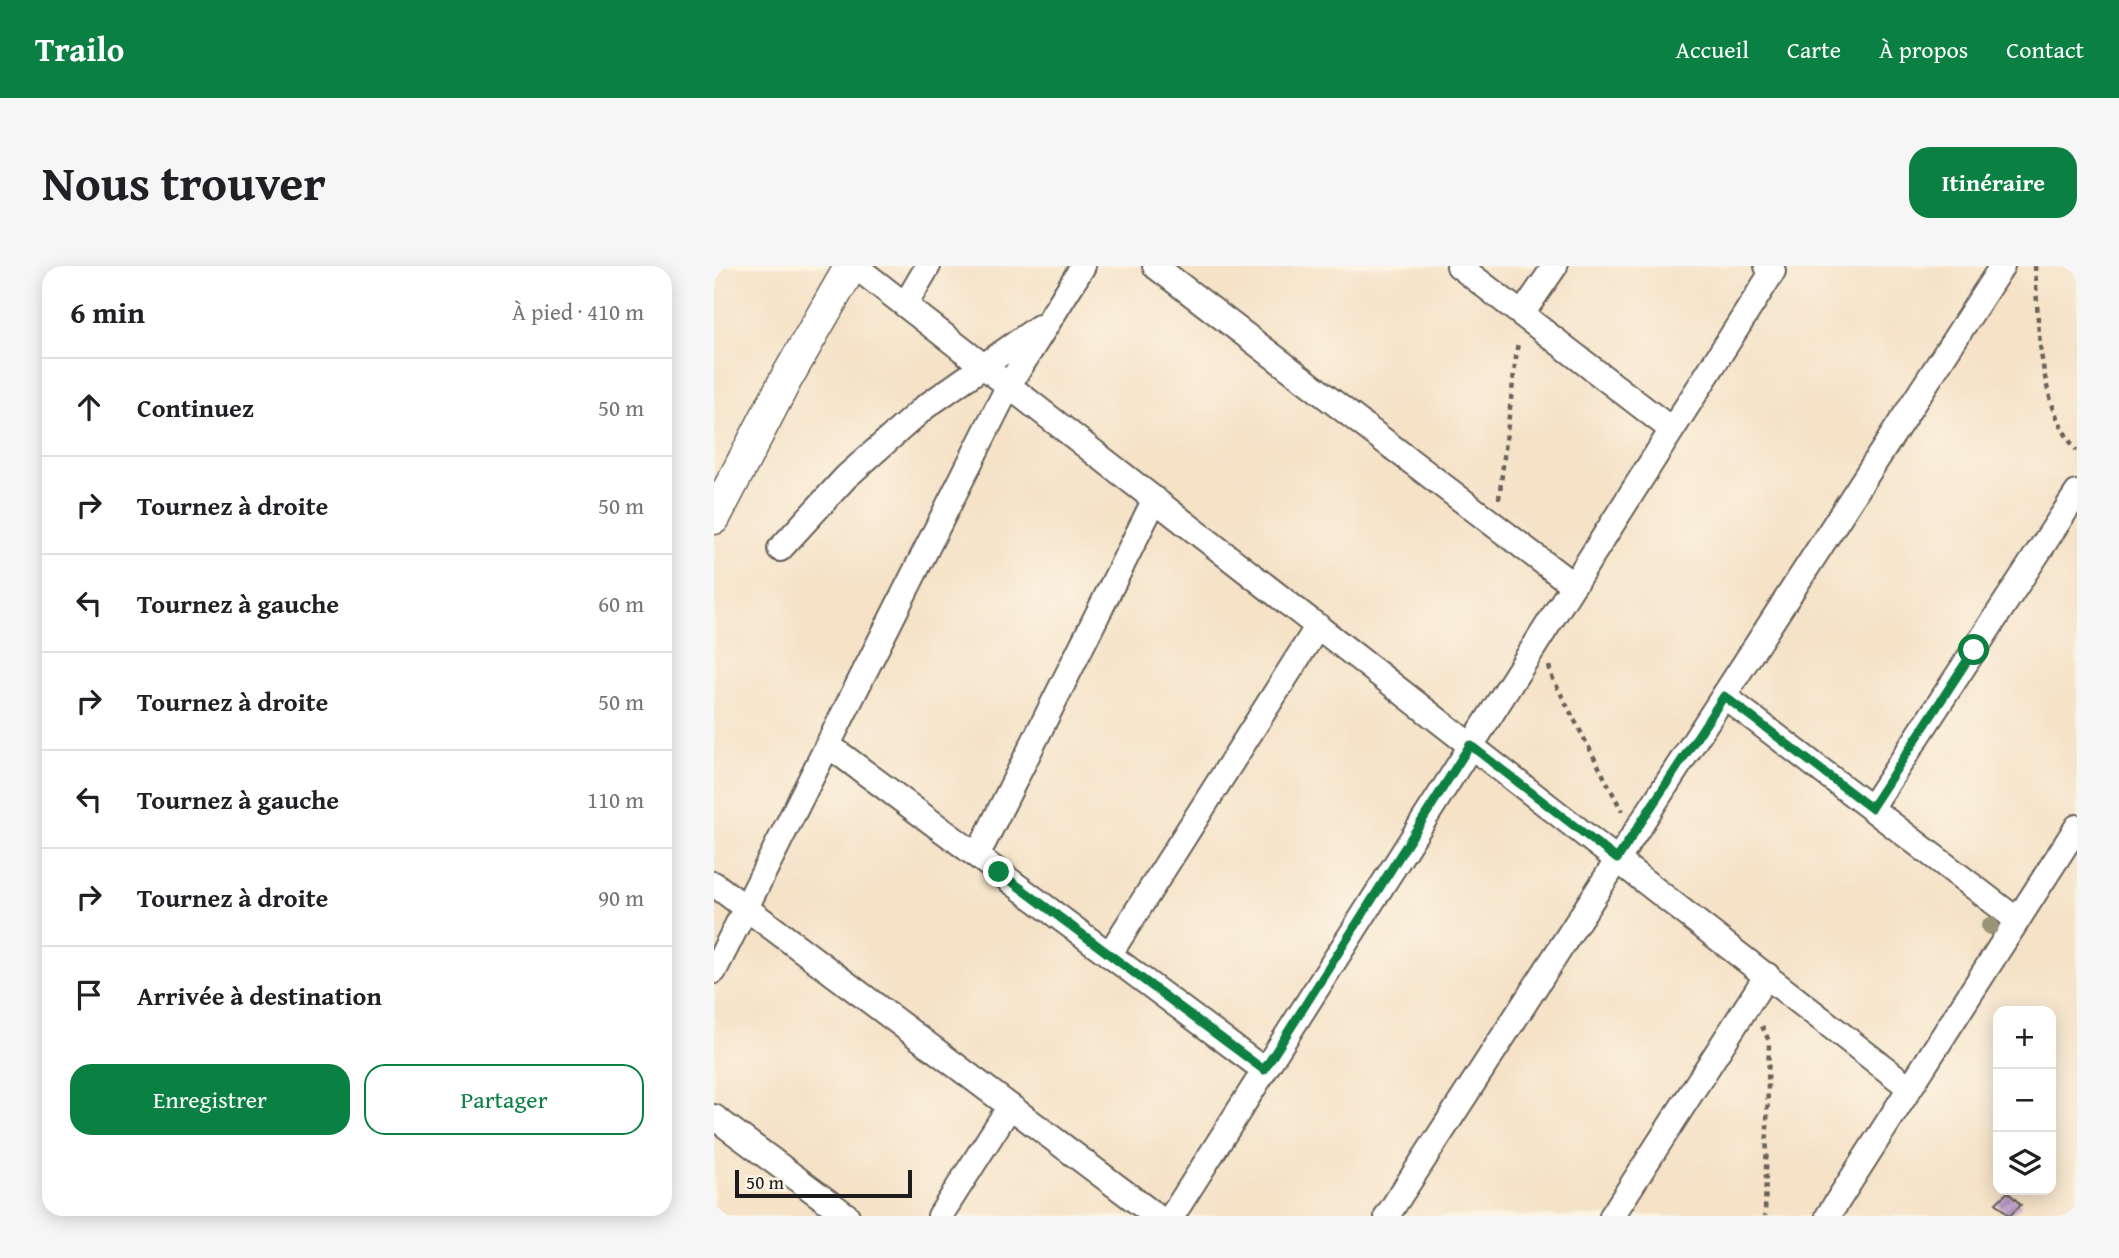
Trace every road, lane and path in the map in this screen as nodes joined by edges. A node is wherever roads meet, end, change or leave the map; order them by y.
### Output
1 (853, 266) edge
2 (928, 266) edge
3 (1083, 266) edge
4 (1105, 266) edge
5 (1154, 266) edge
6 (1460, 266) edge
7 (1555, 266) edge
8 (1766, 266) edge
9 (2002, 266) edge
10 (2035, 266) edge
11 (1059, 304) junction
12 (905, 305) junction
13 (1521, 314) junction
14 (984, 367) junction
15 (1009, 386) junction
16 (1672, 430) junction
17 (2077, 451) edge
18 (2077, 493) edge
19 (1155, 499) junction
20 (1505, 510) dead end
21 (714, 518) edge
22 (780, 549) dead end
23 (1573, 585) junction
24 (1318, 626) junction
25 (1542, 632) junction
26 (1724, 696) junction
27 (828, 745) junction
28 (1470, 745) junction
29 (1871, 808) junction
30 (2077, 827) edge
31 (1634, 834) junction
32 (977, 856) junction
33 (1617, 859) junction
34 (714, 884) edge
35 (746, 908) junction
36 (2017, 920) junction
37 (1109, 955) junction
38 (714, 971) edge
39 (1767, 975) junction
40 (1751, 999) junction
41 (1264, 1070) junction
42 (1910, 1088) junction
43 (1010, 1106) junction
44 (714, 1117) edge
45 (847, 1216) edge
46 (940, 1216) edge
47 (1156, 1216) edge
48 (1172, 1216) edge
49 (1387, 1216) edge
50 (1612, 1216) edge
51 (1765, 1216) edge
52 (1828, 1216) edge

1 - 12 street
1 - 21 street
2 - 12 street
3 - 11 street
4 - 11 street
5 - 23 street
6 - 13 street
7 - 13 street
8 - 16 street
9 - 26 street
10 - 17 path
11 - 14 street
11 - 15 street
12 - 14 street
13 - 16 street
13 - 20 path
14 - 15 street
14 - 22 street
15 - 19 street
15 - 27 street
16 - 23 street
18 - 29 street
19 - 24 street
19 - 32 street
23 - 25 street
24 - 28 street
24 - 37 street
25 - 28 street
25 - 31 path
26 - 29 street
26 - 31 street
27 - 32 street
27 - 35 street
28 - 33 street
28 - 41 street
29 - 36 street
30 - 36 street
31 - 33 street
32 - 37 street
33 - 39 street
33 - 49 street
34 - 35 street
35 - 38 street
35 - 43 street
36 - 42 street
37 - 41 street
39 - 40 street
39 - 42 street
40 - 50 street
40 - 51 path
41 - 48 street
42 - 52 street
43 - 46 street
43 - 47 street
44 - 45 street

